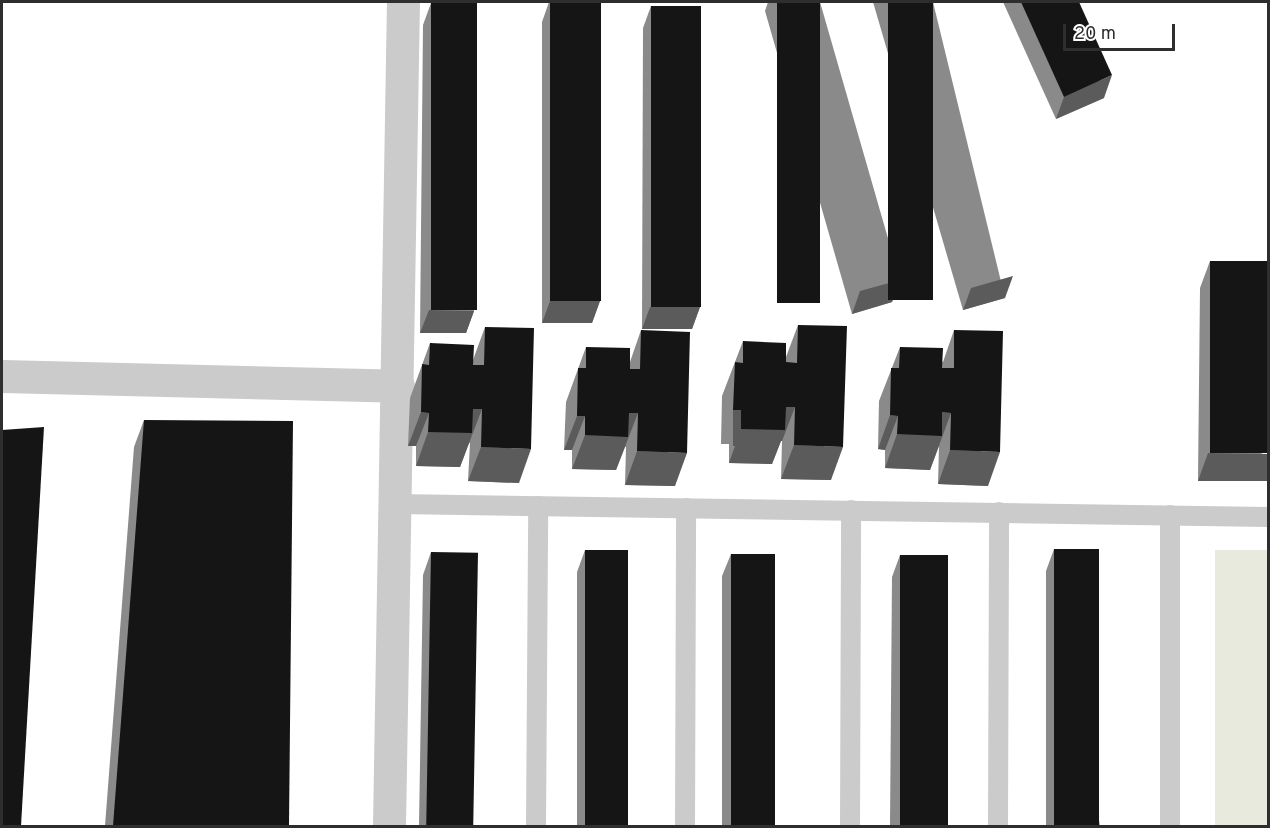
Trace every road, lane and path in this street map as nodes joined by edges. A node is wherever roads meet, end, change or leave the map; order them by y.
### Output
1 (403, 2) edge
2 (2, 376) edge
3 (398, 386) junction
4 (396, 504) junction
5 (538, 506) junction
6 (686, 508) junction
7 (851, 510) junction
8 (999, 512) junction
9 (1170, 515) junction
10 (1269, 517) edge
11 (389, 826) edge
12 (536, 826) edge
13 (685, 826) edge
14 (850, 826) edge
15 (999, 826) edge
16 (1170, 826) edge

1 - 3 street
2 - 3 street
3 - 4 street
4 - 5 lane
4 - 11 street
5 - 6 lane
5 - 12 lane
6 - 7 lane
6 - 13 lane
7 - 8 lane
7 - 14 lane
8 - 9 lane
8 - 15 lane
9 - 10 lane
9 - 16 lane

